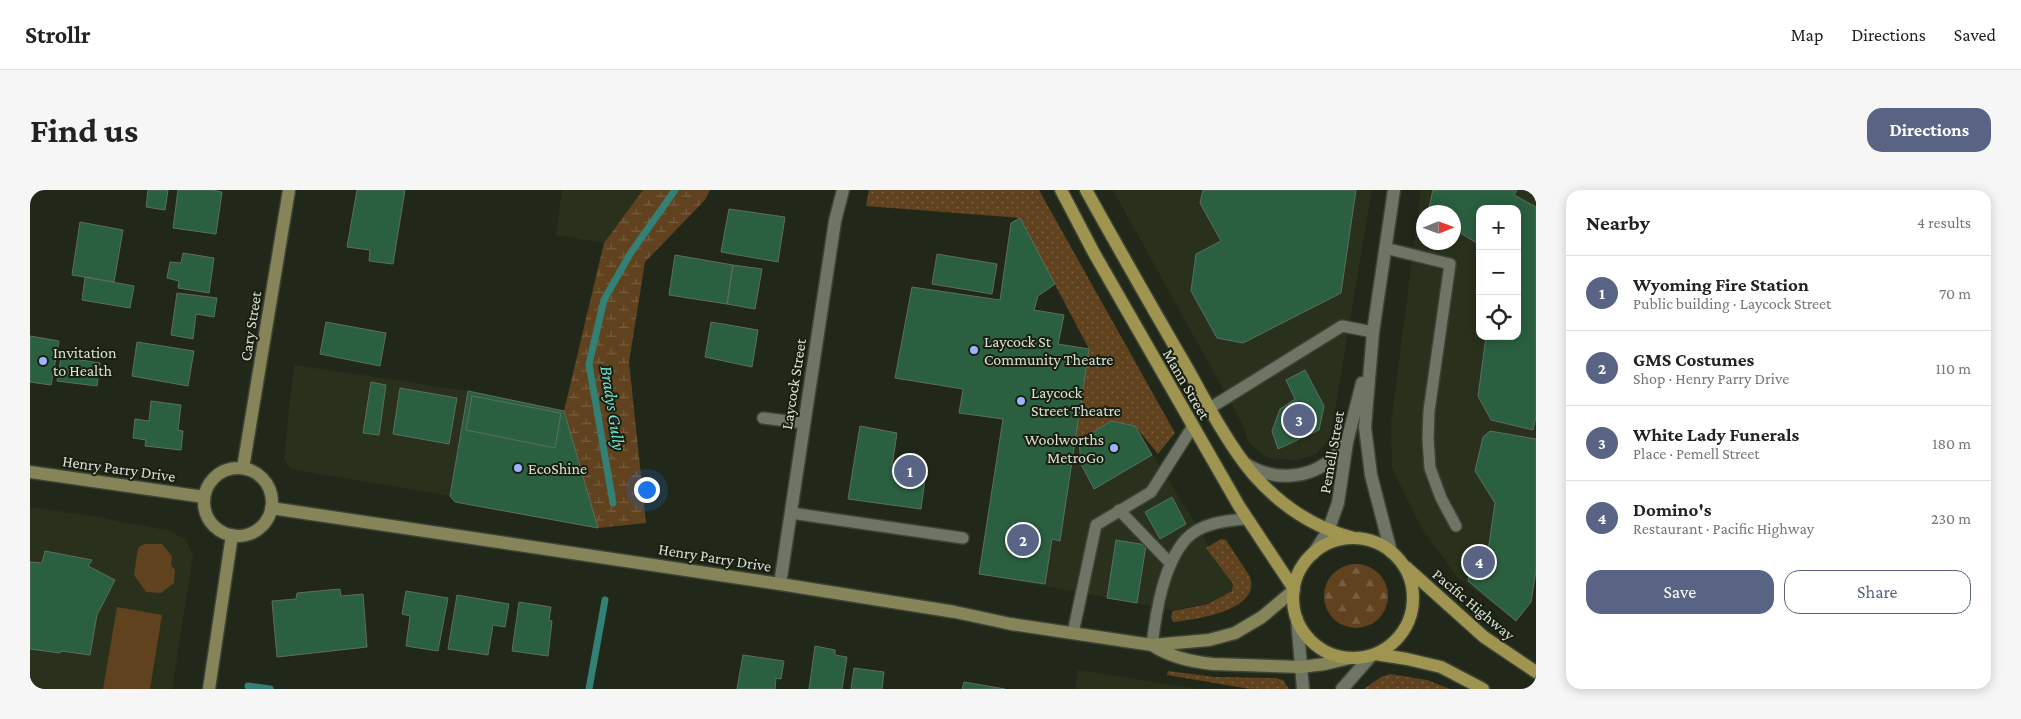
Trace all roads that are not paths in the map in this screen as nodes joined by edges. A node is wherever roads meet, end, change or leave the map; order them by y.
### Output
1 (289, 190) edge
2 (842, 190) edge
3 (1062, 190) edge
4 (1086, 190) edge
5 (1394, 190) edge
6 (1384, 248) junction
7 (1373, 332) junction
8 (1371, 352) junction
9 (1210, 408) junction
10 (764, 418) dead end
11 (804, 424) junction
12 (1193, 426) junction
13 (1347, 442) junction
14 (1246, 464) junction
15 (243, 468) junction
16 (30, 472) edge
17 (204, 497) junction
18 (271, 508) junction
19 (1120, 510) junction
20 (791, 513) junction
21 (1247, 520) junction
22 (1456, 526) dead end
23 (1328, 531) junction
24 (232, 535) junction
25 (963, 538) dead end
26 (1354, 538) junction
27 (1313, 554) junction
28 (1393, 554) junction
29 (1171, 564) junction
30 (780, 584) junction
31 (1294, 590) junction
32 (1297, 619) junction
33 (1073, 633) junction
34 (1152, 645) junction
35 (1373, 655) junction
36 (1350, 658) junction
37 (1302, 667) junction
38 (1536, 672) edge
39 (209, 689) edge
40 (1303, 689) edge
41 (1342, 689) edge
42 (1483, 689) edge

1 - 15 main road, Cary Street
2 - 11 street, Laycock Street
3 - 12 main road, Mann Street
4 - 9 main road, Mann Street
5 - 6 street, Pemell Street
6 - 7 street, Pemell Street
6 - 22 lane
7 - 8 street, Pemell Street
7 - 9 lane
8 - 13 street, Pemell Street
8 - 28 street, Pemell Street
9 - 14 main road, Mann Street
10 - 11 lane
11 - 20 street, Laycock Street
12 - 19 lane
12 - 21 main road, Mann Street
13 - 14 street
13 - 23 street, Pemell Street
14 - 23 main road, Mann Street
15 - 17 main road
15 - 18 main road
16 - 17 main road, Henry Parry Drive
17 - 24 main road
18 - 24 main road
18 - 30 main road, Henry Parry Drive
19 - 29 lane
19 - 33 lane
20 - 25 lane
20 - 30 street, Laycock Street
21 - 29 lane
21 - 31 main road, Mann Street
23 - 26 main road, Mann Street
23 - 27 street, Pemell Street
24 - 39 main road
26 - 27 main road
26 - 28 main road
27 - 31 main road
28 - 35 main road
28 - 38 main road, Pacific Highway
29 - 34 lane
30 - 33 main road, Henry Parry Drive
31 - 32 main road
31 - 34 main road, Henry Parry Drive
32 - 36 main road
32 - 37 street
33 - 34 main road, Henry Parry Drive
34 - 37 main road, Henry Parry Drive
35 - 36 main road
35 - 41 street
35 - 42 main road
36 - 37 main road, Henry Parry Drive
37 - 40 street

